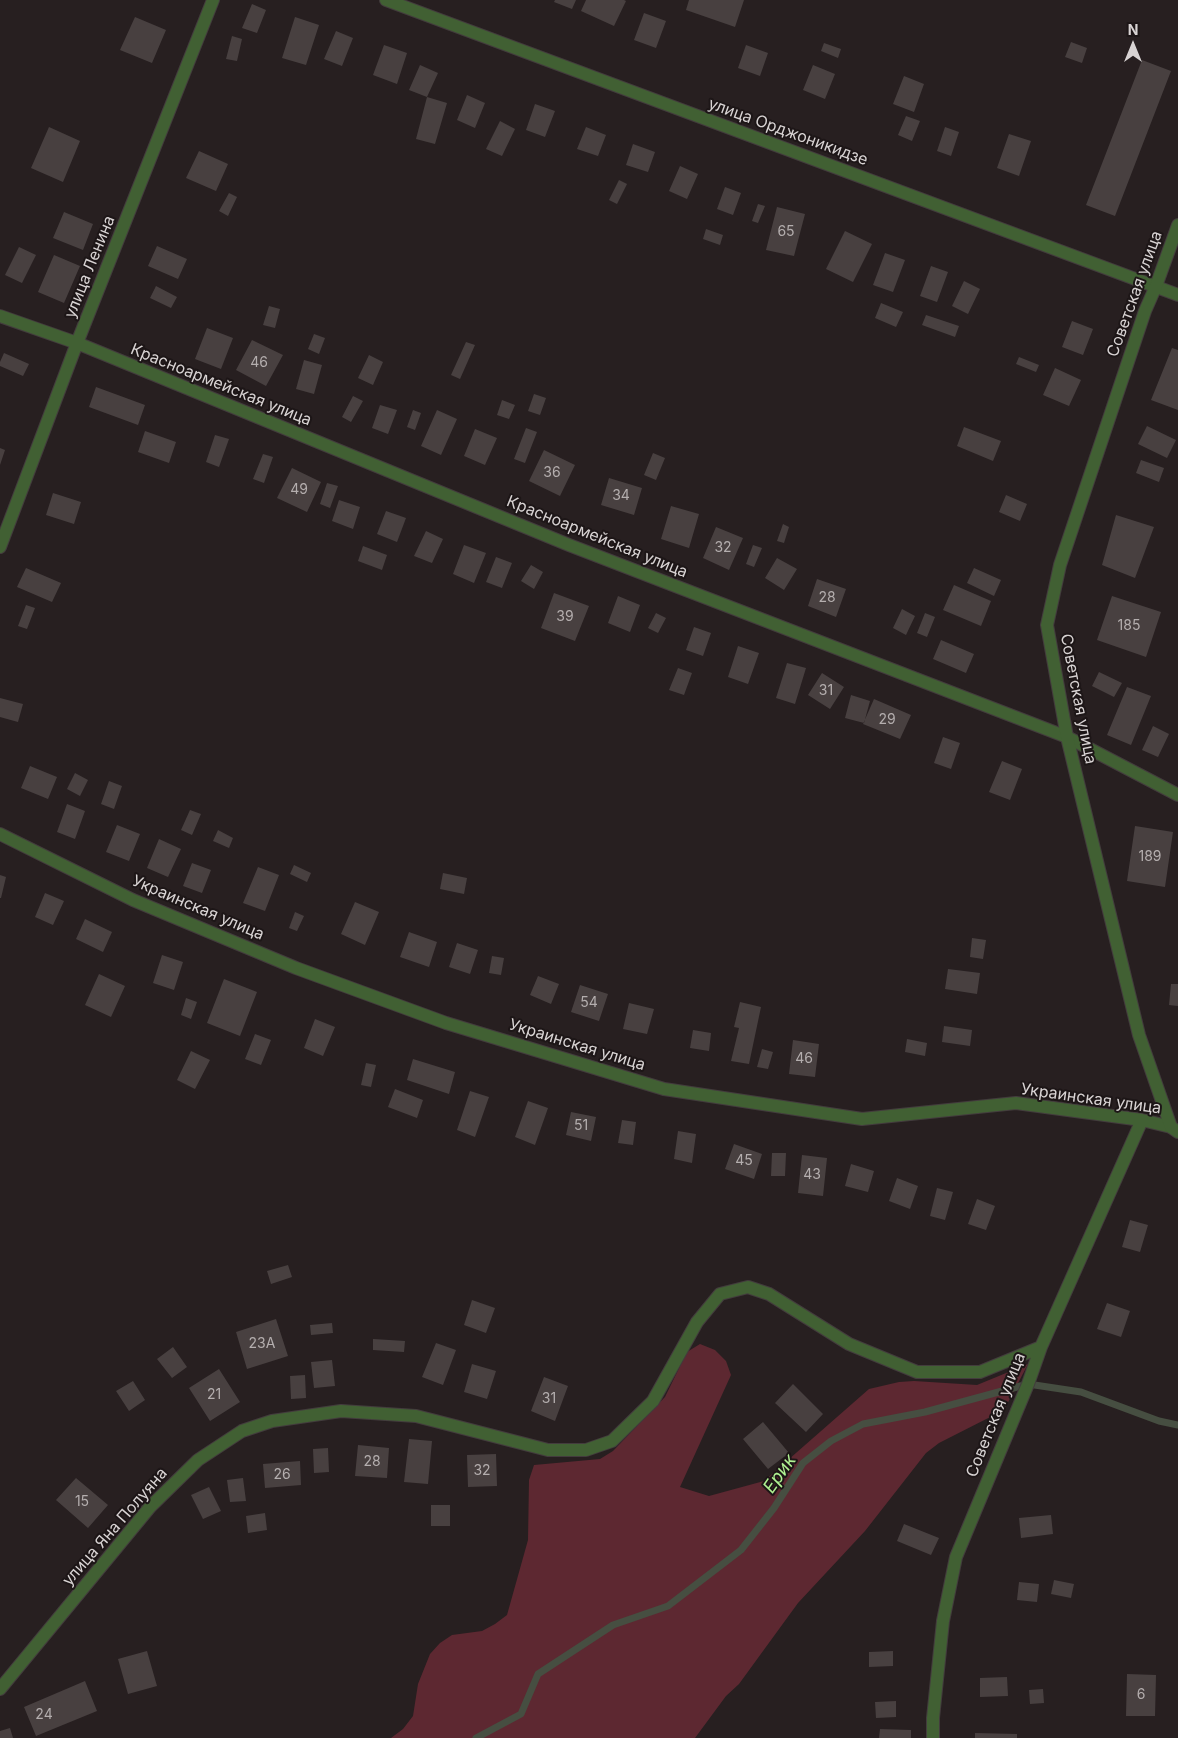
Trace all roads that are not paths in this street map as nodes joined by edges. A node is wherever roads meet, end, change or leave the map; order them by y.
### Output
1 (213, 0) edge
2 (386, 0) edge
3 (1178, 225) edge
4 (1156, 286) junction
5 (1178, 295) edge
6 (0, 316) edge
7 (77, 344) junction
8 (0, 547) edge
9 (1067, 737) junction
10 (1178, 795) edge
11 (0, 834) edge
12 (1142, 1120) junction
13 (1175, 1130) edge
14 (1041, 1347) junction
15 (0, 1689) edge
16 (933, 1738) edge

1 - 7 street, улица Ленина
2 - 4 street, улица Орджоникидзе
3 - 4 street, Советская улица
4 - 5 street, улица Орджоникидзе
4 - 9 street, Советская улица
6 - 7 street, Красноармейская улица
7 - 8 street, улица Ленина
7 - 9 street, Красноармейская улица
9 - 10 street, Красноармейская улица
9 - 13 street, Советская улица
11 - 12 street, Украинская улица
12 - 13 street, Украинская улица
12 - 14 street, Советская улица
14 - 15 street, улица Яна Полуяна
14 - 16 street, Советская улица

